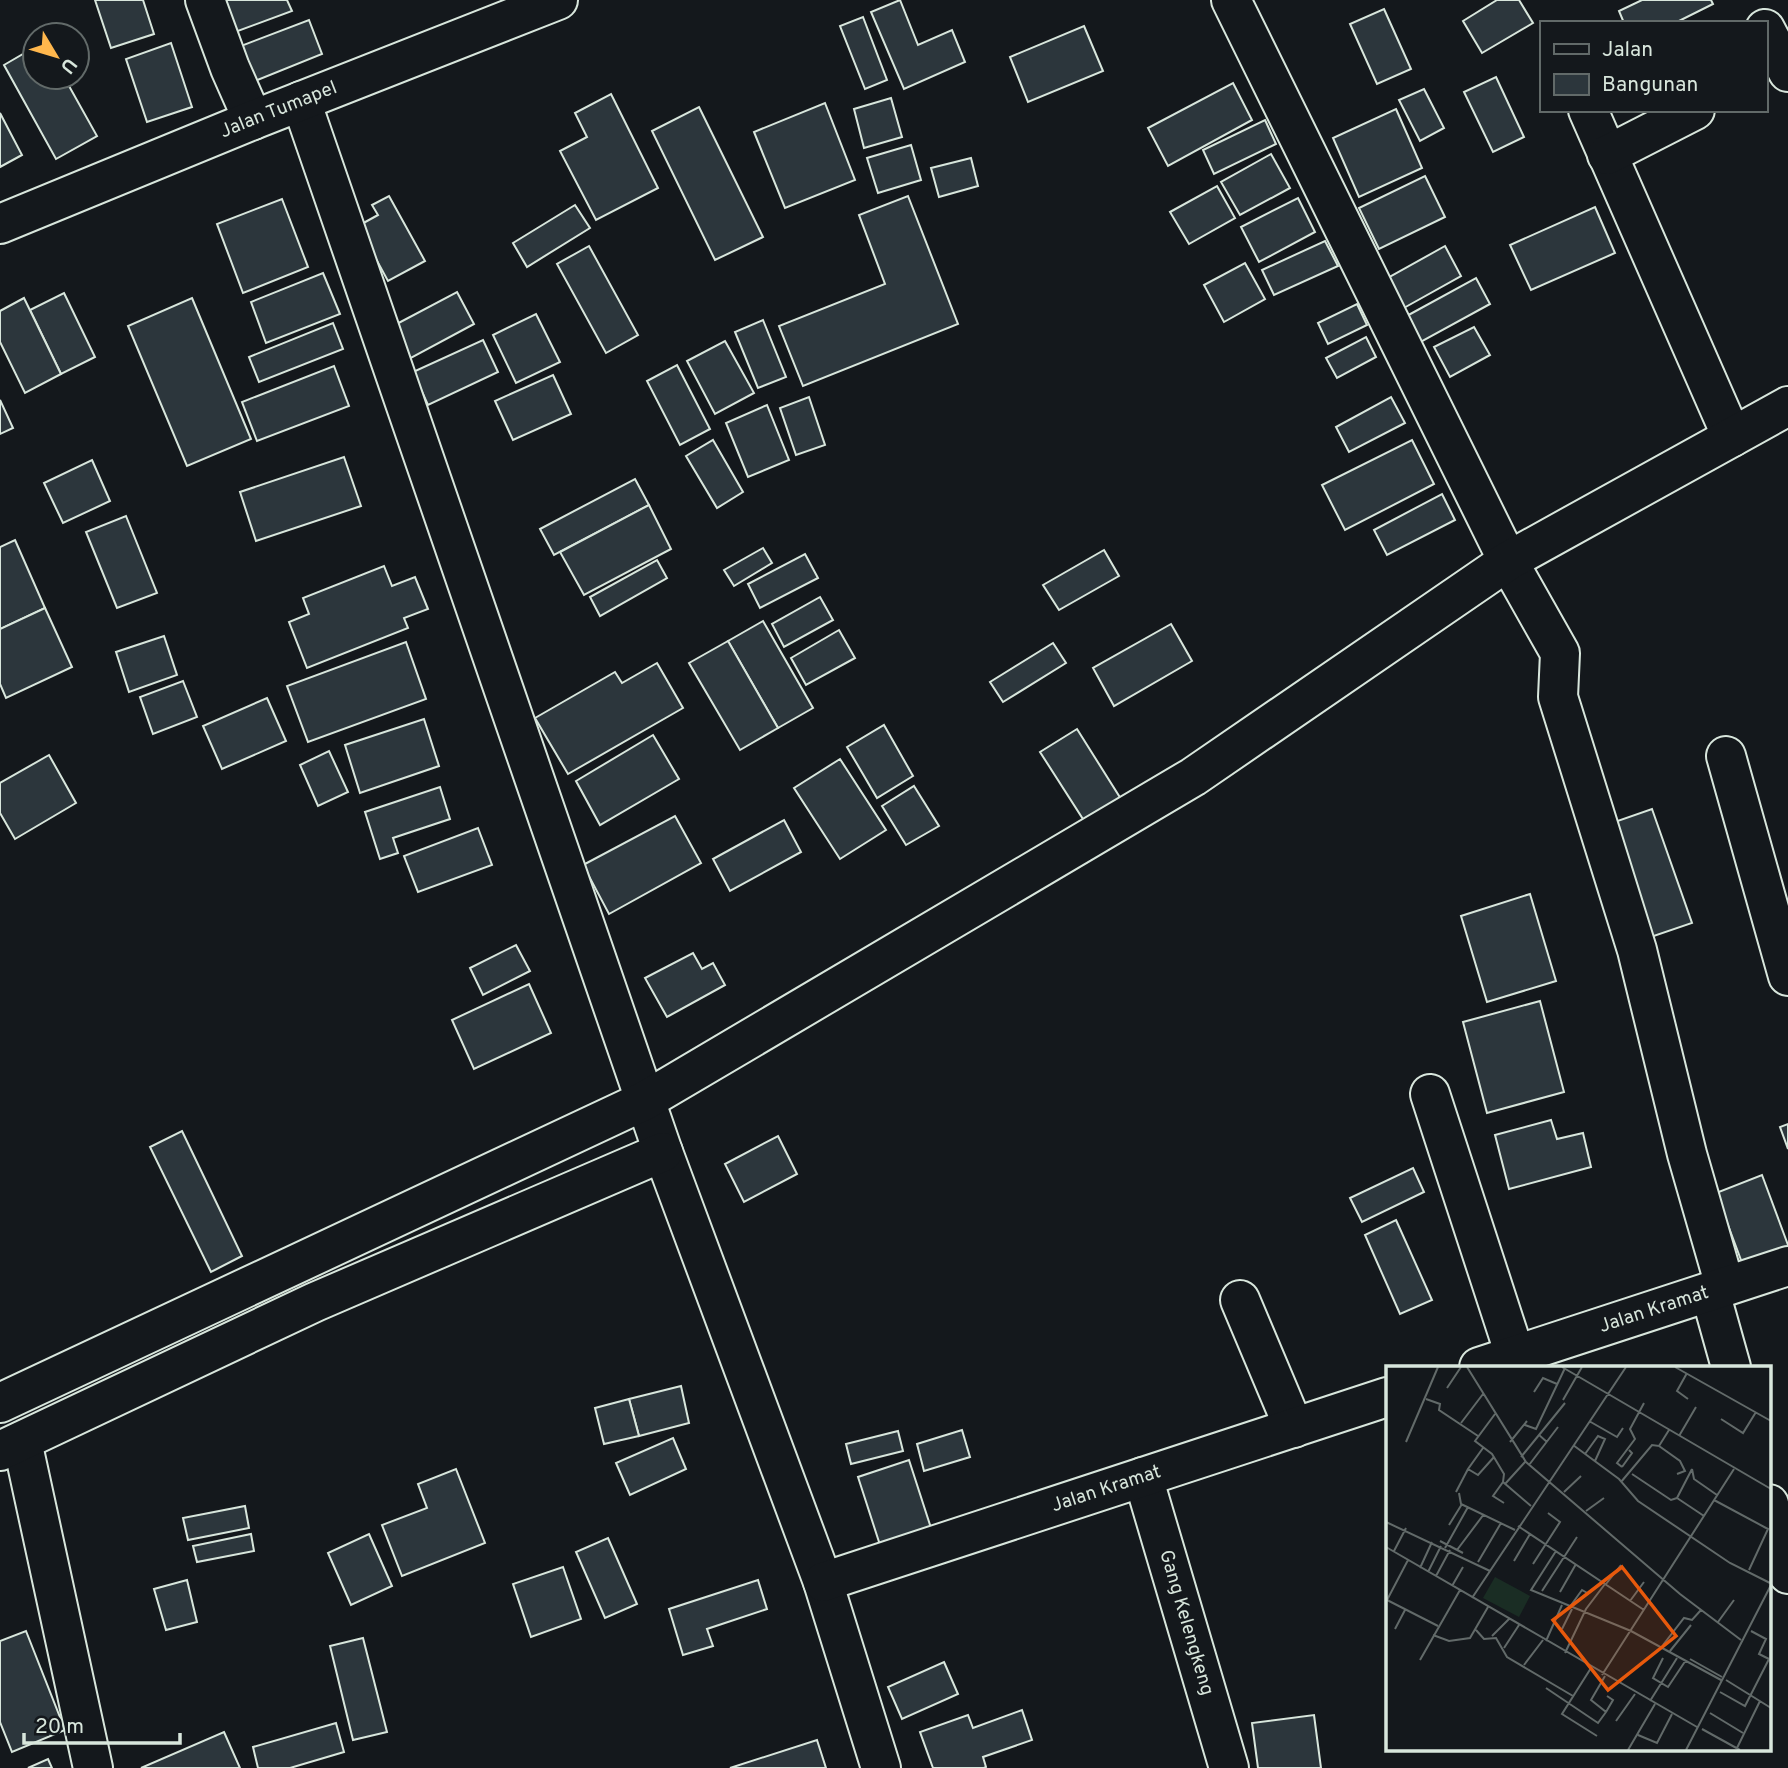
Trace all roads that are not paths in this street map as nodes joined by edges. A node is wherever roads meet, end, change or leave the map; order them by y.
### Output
1 (205, 0) edge
2 (558, 0) edge
3 (1231, 0) edge
4 (1750, 0) edge
5 (1761, 21) edge
6 (301, 101) junction
7 (1589, 112) edge
8 (1691, 112) edge
9 (253, 120) junction
10 (1607, 155) junction
11 (0, 224) edge
12 (1787, 411) edge
13 (1732, 436) junction
14 (1508, 561) junction
15 (1726, 756) dead end
16 (1778, 906) edge
17 (1788, 976) edge
18 (1430, 1094) dead end
19 (647, 1102) junction
20 (662, 1147) junction
21 (1788, 1266) edge
22 (1717, 1289) junction
23 (1241, 1300) dead end
24 (1516, 1355) junction
25 (1482, 1366) edge
26 (1731, 1366) edge
27 (1386, 1397) edge
28 (0, 1403) edge
29 (1294, 1428) junction
30 (11, 1446) edge
31 (1143, 1477) junction
32 (1770, 1508) edge
33 (1788, 1574) edge
34 (823, 1582) junction
35 (93, 1768) edge
36 (881, 1768) edge
37 (1229, 1768) edge

1 - 9 street
2 - 6 street, Jalan Tumapel
3 - 14 street
4 - 5 street
6 - 9 street, Jalan Tumapel
6 - 19 street
7 - 10 street
8 - 10 street
9 - 11 street, Jalan Tumapel
10 - 13 street
12 - 13 street
13 - 14 street
14 - 19 street
14 - 22 street
15 - 16 street
16 - 17 street
18 - 24 street
19 - 20 street
19 - 28 street
20 - 30 street
20 - 34 street
21 - 22 street, Jalan Kramat
22 - 24 street, Jalan Kramat
22 - 26 street
23 - 29 street
24 - 25 street, Jalan Kramat
27 - 29 street, Jalan Kramat
29 - 31 street, Jalan Kramat
30 - 35 street
31 - 34 street, Jalan Kramat
31 - 37 street, Gang Kelengkeng
32 - 33 street
34 - 36 street

